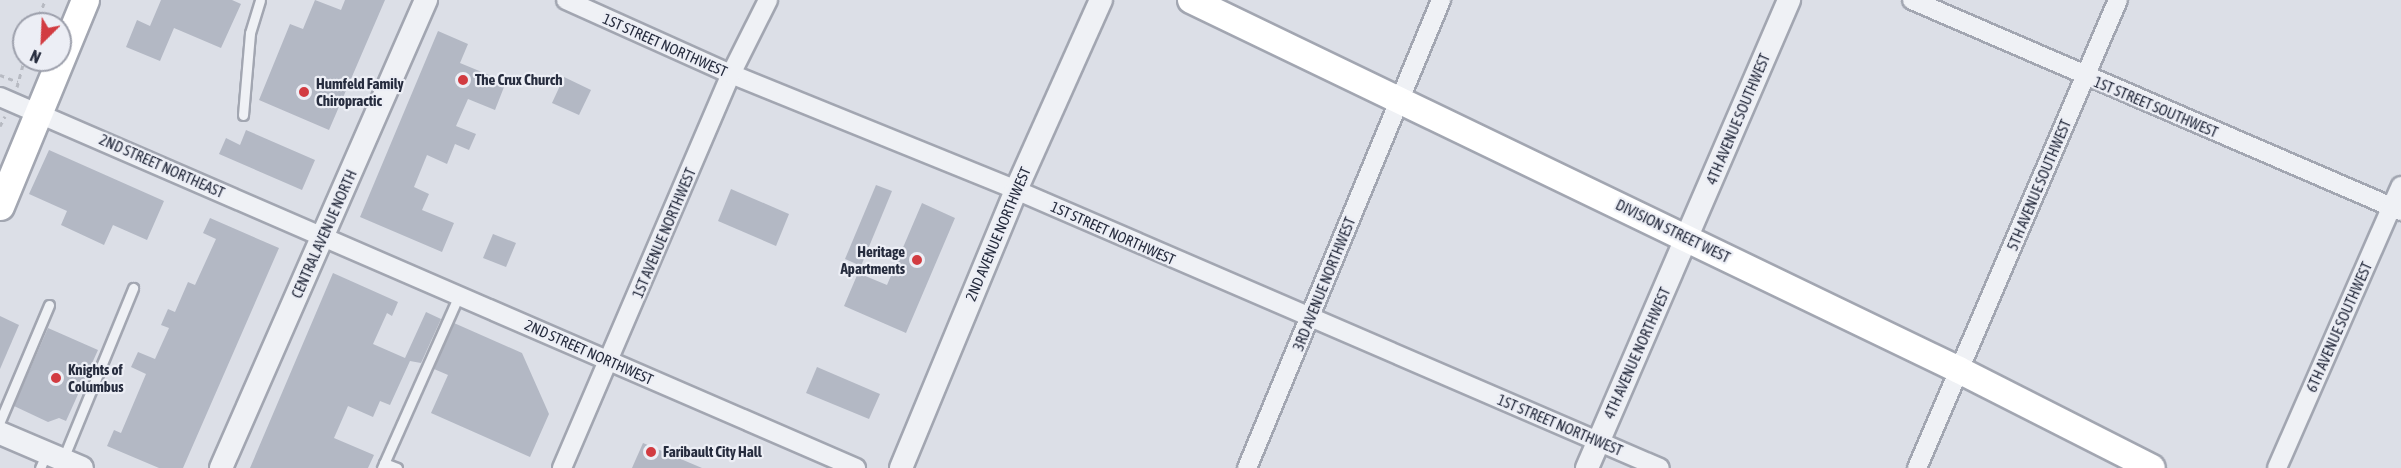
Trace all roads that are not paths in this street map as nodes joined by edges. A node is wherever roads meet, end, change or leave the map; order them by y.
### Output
1 (86, 0) edge
2 (260, 0) edge
3 (426, 0) edge
4 (566, 0) edge
5 (768, 0) edge
6 (1191, 0) edge
7 (1441, 0) edge
8 (1788, 0) edge
9 (1912, 0) edge
10 (2118, 0) edge
11 (1100, 1) edge
12 (730, 74) junction
13 (2085, 77) junction
14 (0, 97) edge
15 (1398, 99) junction
16 (41, 112) junction
17 (243, 115) dead end
18 (2401, 186) edge
19 (1016, 190) junction
20 (0, 206) edge
21 (2396, 209) edge
22 (323, 236) junction
23 (1688, 238) junction
24 (133, 288) dead end
25 (459, 295) junction
26 (49, 305) dead end
27 (1310, 320) junction
28 (610, 362) junction
29 (1959, 370) junction
30 (0, 422) edge
31 (0, 432) edge
32 (1599, 442) junction
33 (58, 462) edge
34 (383, 465) edge
35 (220, 468) edge
36 (397, 468) edge
37 (562, 468) edge
38 (856, 468) edge
39 (901, 468) edge
40 (1247, 468) edge
41 (1587, 468) edge
42 (1660, 468) edge
43 (1917, 468) edge
44 (2152, 468) edge
45 (2277, 468) edge

1 - 16 main road
2 - 17 lane
3 - 22 street, CENTRAL AVENUE NORTH
4 - 12 street, 1ST STREET NORTHWEST
5 - 12 street, 1ST AVENUE NORTHWEST
6 - 15 main road, DIVISION STREET WEST
7 - 15 street, 3RD AVENUE NORTHWEST
8 - 23 street, 4TH AVENUE SOUTHWEST
9 - 13 street, 1ST STREET SOUTHWEST
10 - 13 street, 5TH AVENUE SOUTHWEST
11 - 19 street, 2ND AVENUE NORTHWEST
12 - 19 street, 1ST STREET NORTHWEST
12 - 28 street, 1ST AVENUE NORTHWEST
13 - 21 street, 1ST STREET SOUTHWEST
13 - 29 street, 5TH AVENUE SOUTHWEST
14 - 16 street, 2ND STREET NORTHEAST
15 - 23 main road, DIVISION STREET WEST
15 - 27 street, 3RD AVENUE NORTHWEST
16 - 20 main road
16 - 22 street, 2ND STREET NORTHEAST
18 - 21 street, 6TH AVENUE SOUTHWEST
19 - 27 street, 1ST STREET NORTHWEST
19 - 39 street, 2ND AVENUE NORTHWEST
21 - 45 street, 6TH AVENUE SOUTHWEST
22 - 25 street, 2ND STREET NORTHWEST
22 - 35 street, CENTRAL AVENUE NORTH
23 - 29 main road, DIVISION STREET WEST
23 - 32 street, 4TH AVENUE NORTHWEST
24 - 33 lane
25 - 28 street, 2ND STREET NORTHWEST
25 - 34 lane
26 - 30 lane
27 - 32 street, 1ST STREET NORTHWEST
27 - 40 street, 3RD AVENUE NORTHWEST
28 - 37 street, 1ST AVENUE NORTHWEST
28 - 38 street, 2ND STREET NORTHWEST
29 - 43 street, 5TH AVENUE SOUTHWEST
29 - 44 main road, DIVISION STREET WEST
31 - 33 street
32 - 41 street, 4TH AVENUE NORTHWEST
32 - 42 street, 1ST STREET NORTHWEST
34 - 36 lane

